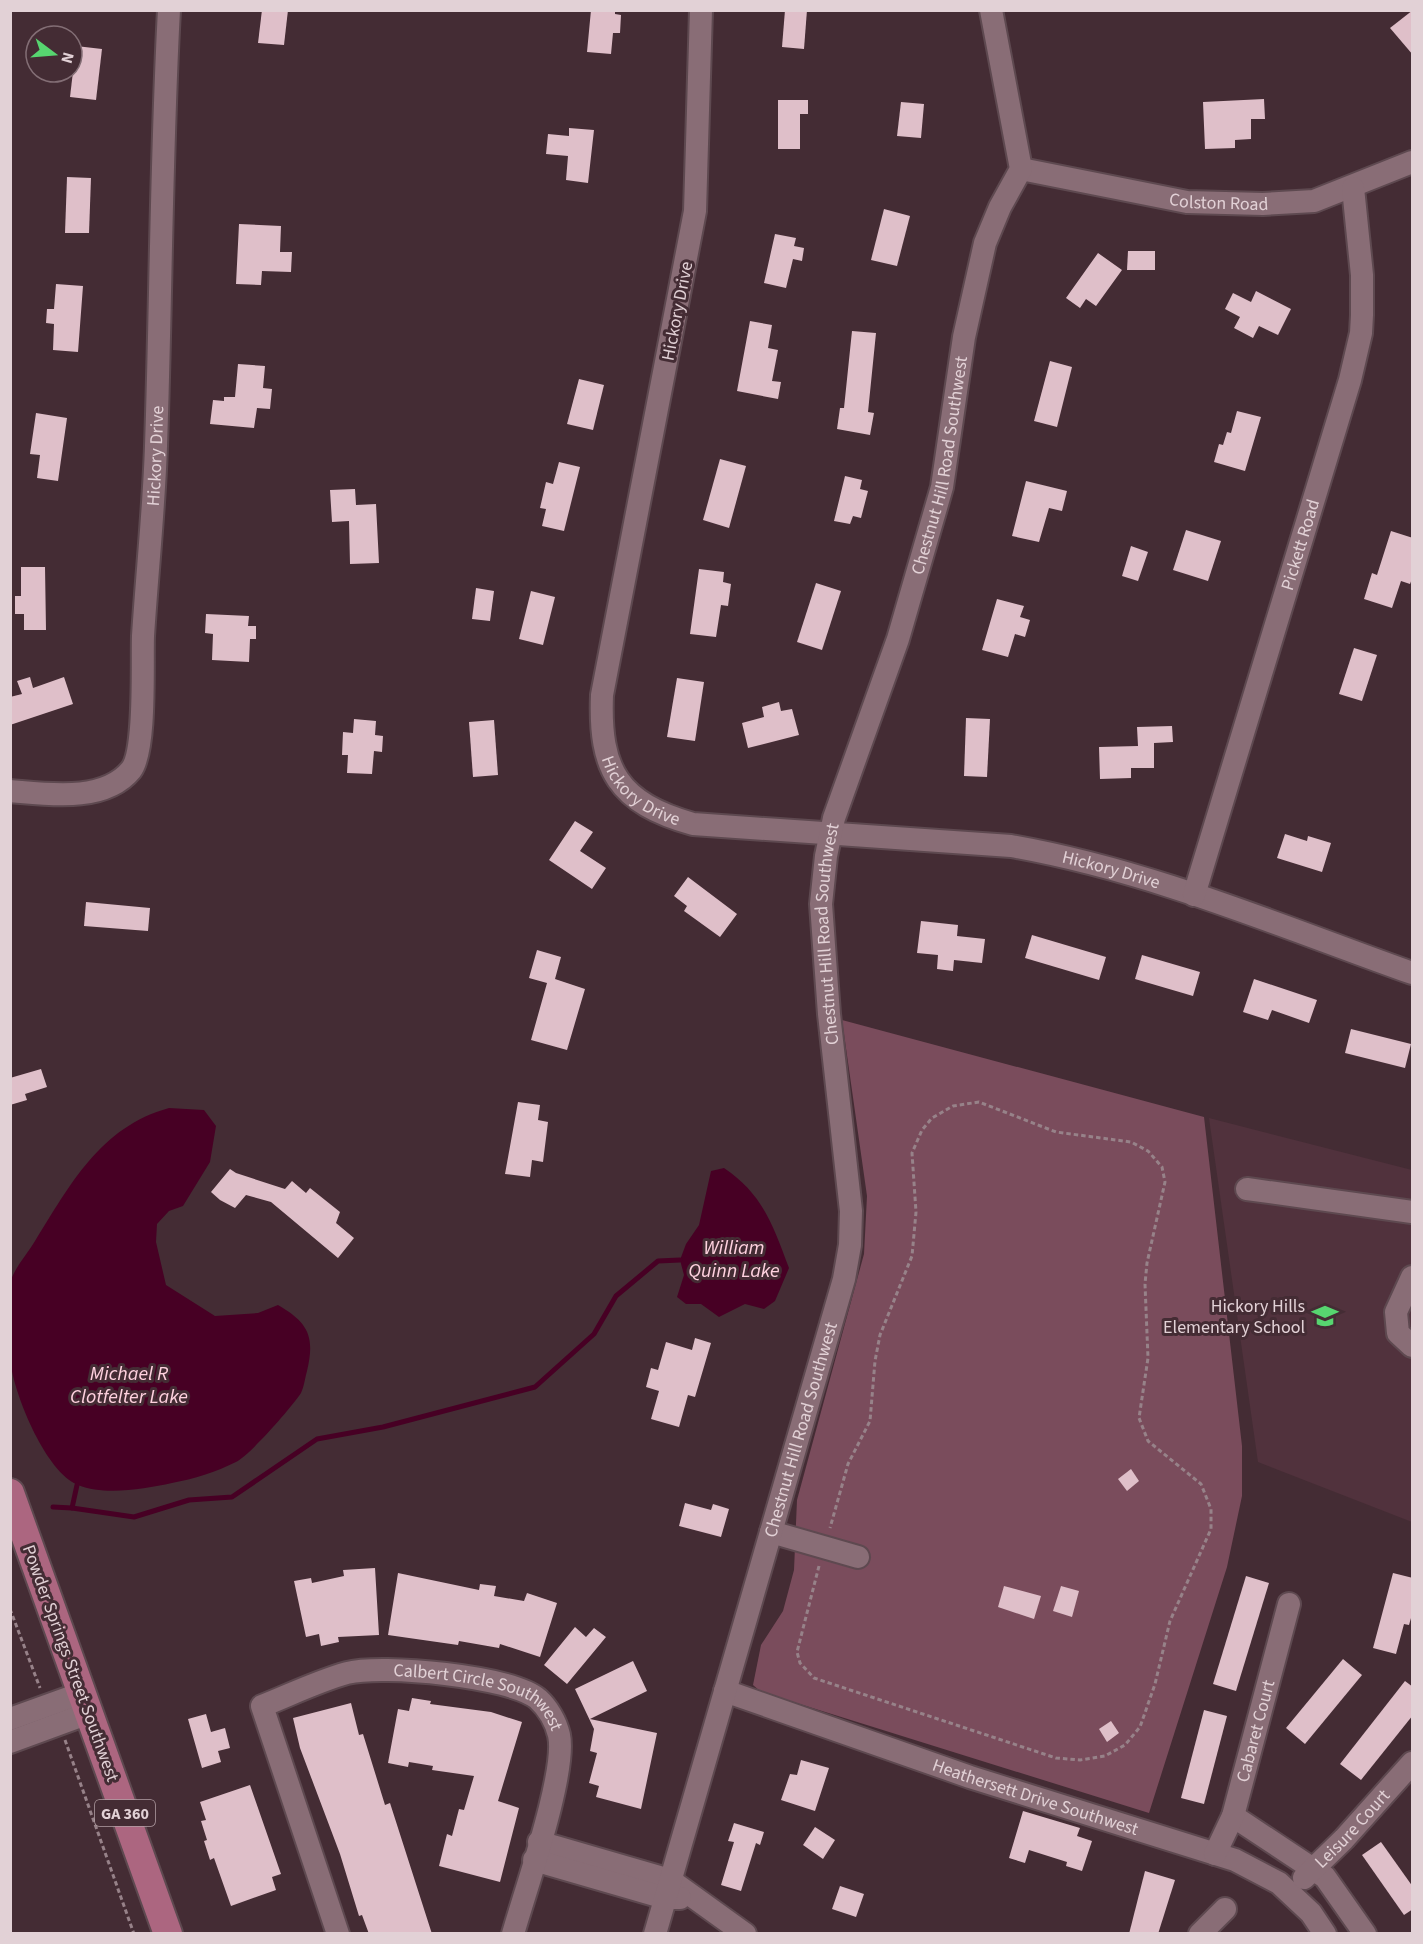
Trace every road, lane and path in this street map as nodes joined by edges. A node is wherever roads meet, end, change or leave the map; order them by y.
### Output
1 (169, 10) edge
2 (701, 10) edge
3 (991, 10) edge
4 (1413, 162) edge
5 (1021, 169) junction
6 (1353, 188) junction
7 (10, 791) edge
8 (830, 833) junction
9 (1194, 895) junction
10 (1413, 973) edge
11 (1247, 1189) dead end
12 (1413, 1212) edge
13 (1413, 1277) edge
14 (1413, 1346) edge
15 (10, 1493) edge
16 (771, 1532) junction
17 (828, 1536) dead end
18 (858, 1557) dead end
19 (821, 1558) dead end
20 (1289, 1604) dead end
21 (10, 1609) edge
22 (725, 1691) junction
23 (86, 1703) junction
24 (53, 1715) junction
25 (10, 1719) edge
26 (10, 1742) edge
27 (1413, 1763) edge
28 (1233, 1816) junction
29 (536, 1851) junction
30 (1215, 1854) junction
31 (1314, 1870) junction
32 (668, 1889) junction
33 (1288, 1890) junction
34 (1225, 1909) dead end
35 (134, 1934) edge
36 (168, 1934) edge
37 (338, 1934) edge
38 (513, 1934) edge
39 (656, 1934) edge
40 (745, 1934) edge
41 (1200, 1934) edge
42 (1325, 1934) edge
43 (1365, 1934) edge

1 - 7 street, Hickory Drive
2 - 8 street, Hickory Drive
3 - 5 street
4 - 6 street, Colston Road
5 - 6 street, Colston Road
5 - 8 street, Chestnut Hill Road Southwest
6 - 9 street, Pickett Road
8 - 9 street, Hickory Drive
8 - 16 street, Chestnut Hill Road Southwest
9 - 10 street, Hickory Drive
11 - 12 street
13 - 14 street
15 - 23 main road, Powder Springs Street Southwest / GA 360
16 - 18 street
16 - 22 street, Chestnut Hill Road Southwest
17 - 19 path
20 - 28 street, Cabaret Court
21 - 24 path
22 - 30 street, Heathersett Drive Southwest
22 - 32 street, Chestnut Hill Road Southwest
23 - 24 street
23 - 36 main road, Powder Springs Street Southwest / GA 360
24 - 25 street
24 - 26 street
24 - 35 path
27 - 31 street, Leisure Court
28 - 30 street, Cabaret Court
28 - 31 street
29 - 32 street
29 - 37 street, Calbert Circle Southwest
29 - 38 street, Calbert Circle Southwest
30 - 33 street, Heathersett Drive Southwest
31 - 33 street, Leisure Court
31 - 43 street
32 - 39 street, Chestnut Hill Road Southwest
32 - 40 street
33 - 42 street, Heathersett Drive Southwest
34 - 41 street

